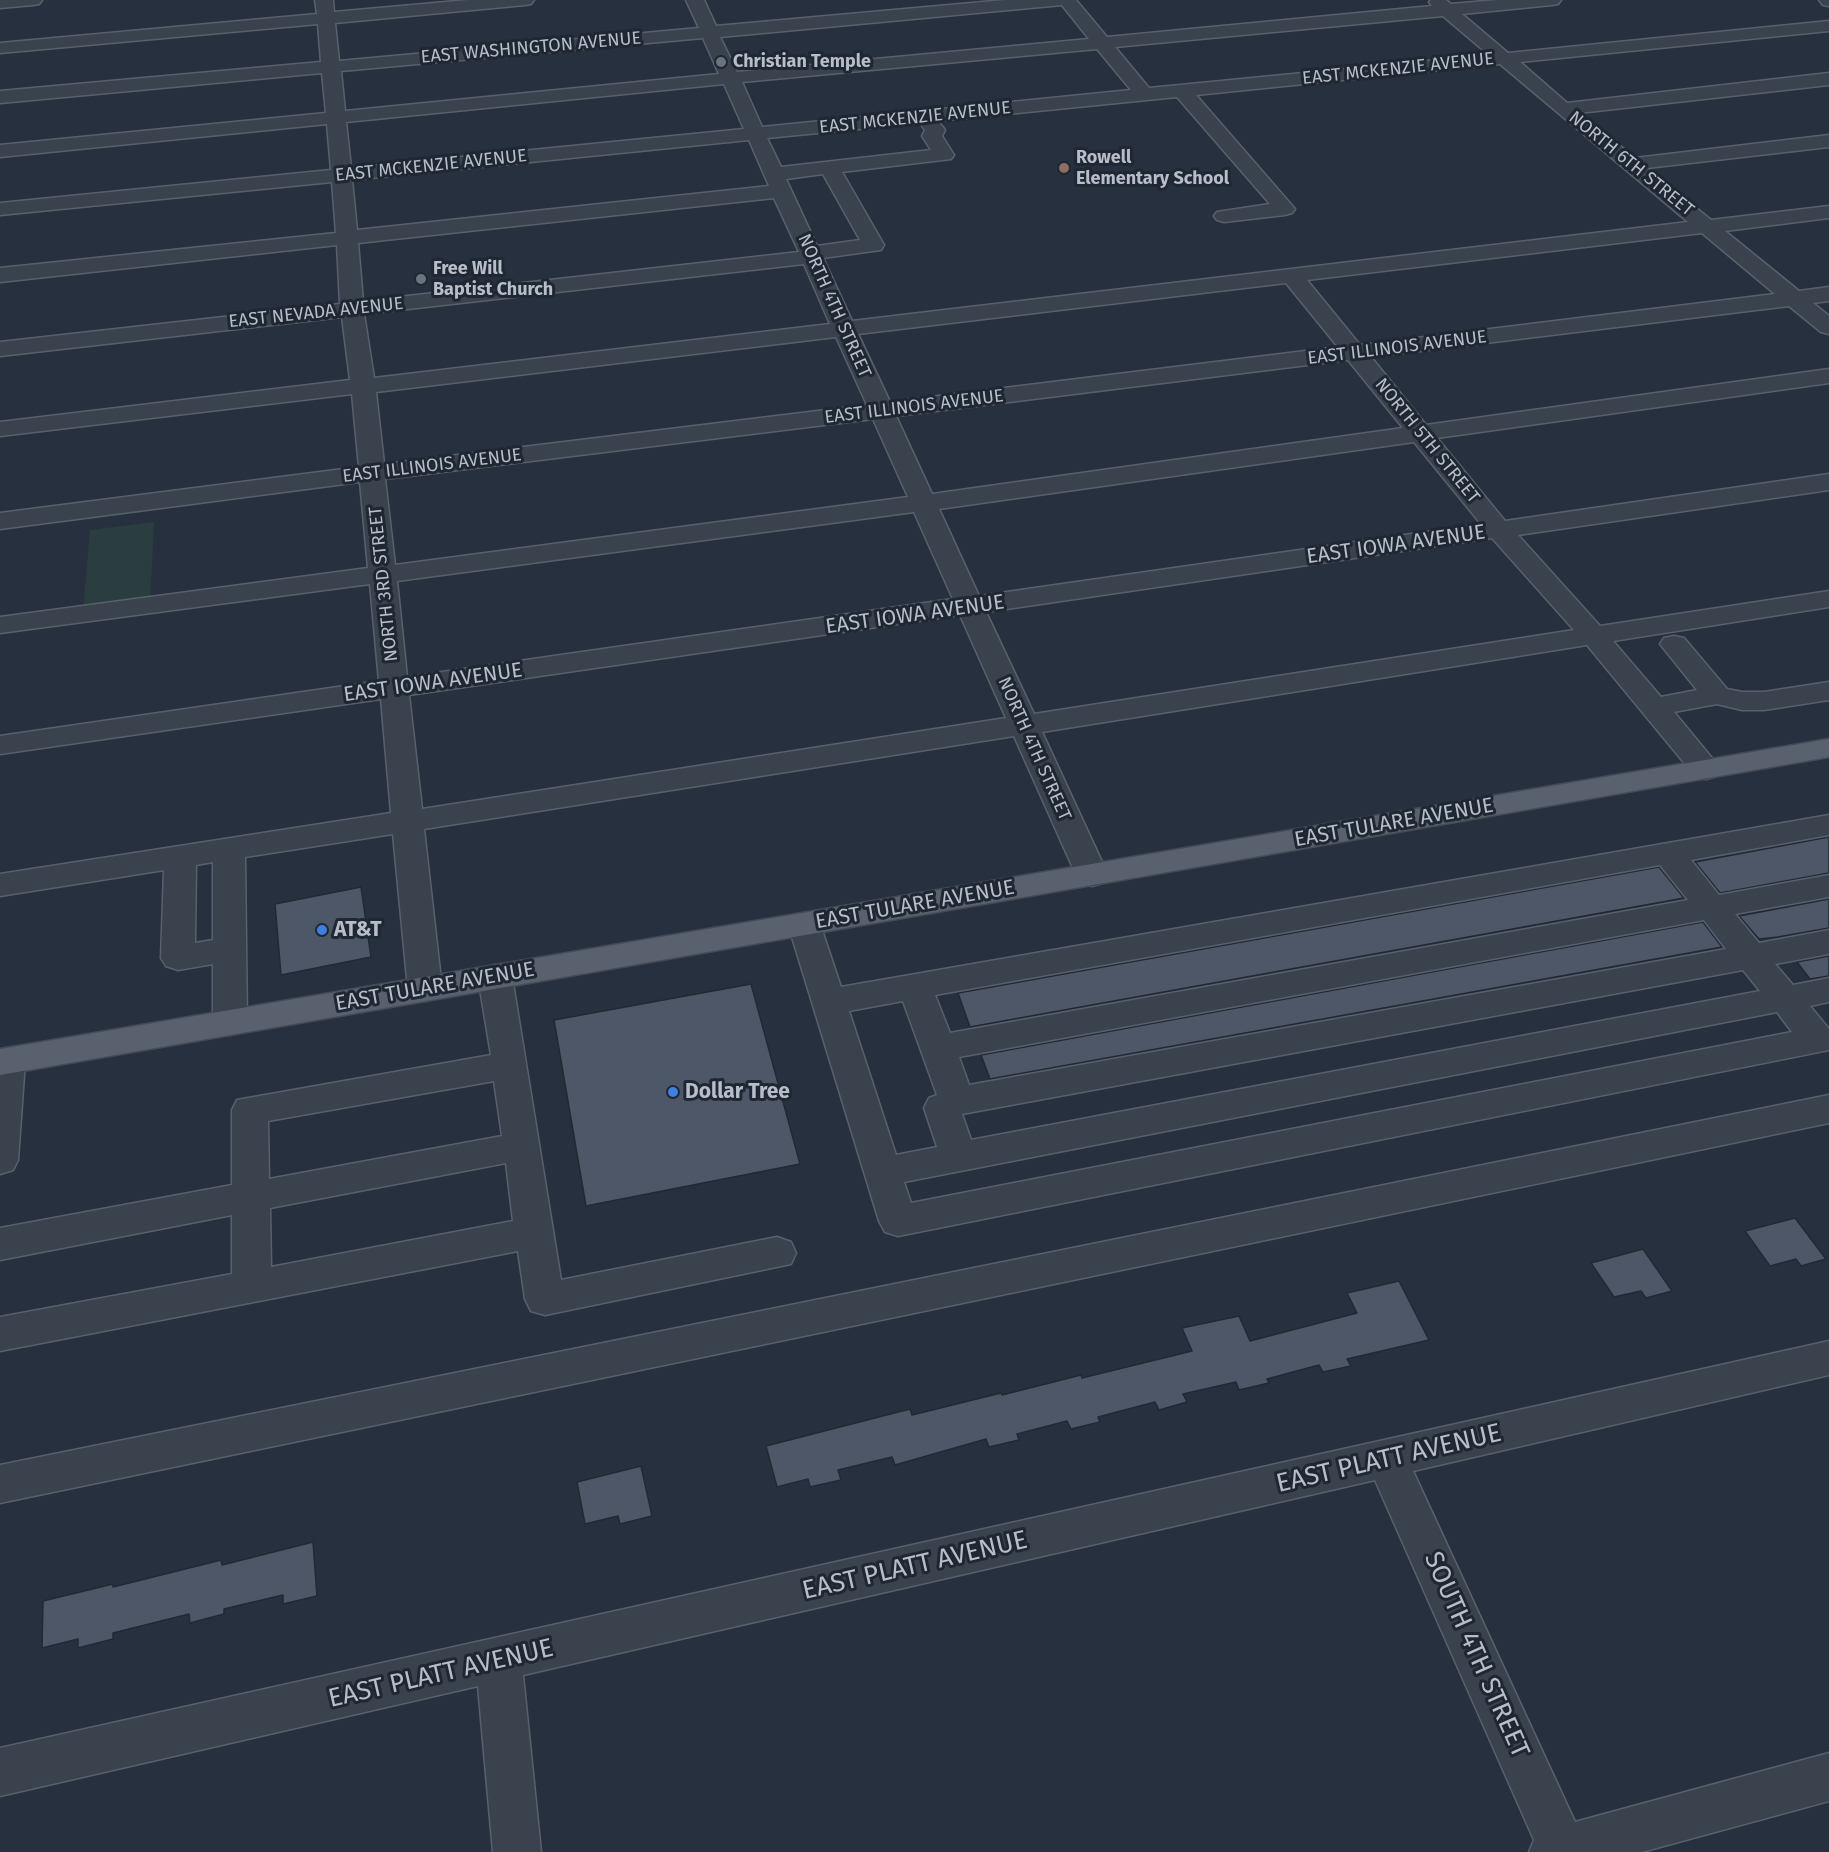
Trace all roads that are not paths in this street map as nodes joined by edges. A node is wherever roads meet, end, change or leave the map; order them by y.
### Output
1 (33, 0) edge
2 (525, 0) edge
3 (694, 0) edge
4 (1064, 0) edge
5 (1552, 0) edge
6 (0, 3) edge
7 (1441, 5) edge
8 (325, 9) edge
9 (1829, 26) edge
10 (709, 32) junction
11 (1102, 43) junction
12 (0, 48) edge
13 (1504, 59) junction
14 (330, 67) junction
15 (730, 78) junction
16 (1829, 79) edge
17 (1182, 91) junction
18 (1145, 95) junction
19 (0, 97) edge
20 (1563, 109) junction
21 (926, 117) junction
22 (336, 118) junction
23 (932, 136) junction
24 (909, 139) dead end
25 (1829, 141) edge
26 (0, 151) edge
27 (771, 161) junction
28 (1631, 164) junction
29 (830, 168) junction
30 (342, 175) junction
31 (0, 209) edge
32 (1829, 212) edge
33 (1224, 216) dead end
34 (1708, 226) junction
35 (346, 237) junction
36 (810, 255) junction
37 (0, 275) edge
38 (1292, 276) junction
39 (1829, 294) edge
40 (1794, 298) junction
41 (352, 310) junction
42 (1829, 327) edge
43 (844, 330) junction
44 (0, 349) edge
45 (1356, 353) junction
46 (1829, 376) edge
47 (363, 386) junction
48 (881, 411) junction
49 (0, 429) edge
50 (1421, 433) junction
51 (372, 473) junction
52 (1829, 483) edge
53 (923, 503) junction
54 (0, 521) edge
55 (1498, 530) junction
56 (383, 573) junction
57 (1829, 599) edge
58 (970, 608) junction
59 (0, 625) edge
60 (1593, 636) junction
61 (1674, 644) dead end
62 (394, 688) junction
63 (1829, 691) edge
64 (1717, 695) junction
65 (1654, 707) junction
66 (1023, 725) junction
67 (0, 745) edge
68 (1829, 748) edge
69 (1706, 769) junction
70 (408, 821) junction
71 (1829, 825) edge
72 (229, 849) junction
73 (1668, 853) junction
74 (180, 857) junction
75 (1092, 875) junction
76 (0, 885) edge
77 (1829, 886) edge
78 (1712, 907) junction
79 (804, 924) junction
80 (1829, 942) edge
81 (230, 950) junction
82 (1751, 957) junction
83 (495, 977) junction
84 (915, 987) junction
85 (425, 989) junction
86 (1829, 990) edge
87 (1785, 999) junction
88 (828, 1002) junction
89 (230, 1022) junction
90 (938, 1048) junction
91 (4, 1061) edge
92 (510, 1065) junction
93 (957, 1101) junction
94 (1829, 1109) edge
95 (522, 1146) junction
96 (0, 1154) edge
97 (959, 1158) junction
98 (0, 1160) edge
99 (882, 1172) junction
100 (251, 1196) junction
101 (534, 1232) junction
102 (0, 1244) edge
103 (777, 1253) dead end
104 (252, 1287) junction
105 (0, 1334) edge
106 (1829, 1358) edge
107 (1387, 1459) junction
108 (0, 1484) edge
109 (499, 1661) junction
110 (0, 1772) edge
111 (1829, 1777) edge
112 (1560, 1851) edge
113 (516, 1852) edge

1 - 6 street
2 - 8 street
3 - 10 street, NORTH 4TH STREET
4 - 10 street, EAST WASHINGTON AVENUE
4 - 11 street
5 - 7 street
7 - 11 street
7 - 13 street, NORTH 6TH STREET
8 - 12 street
8 - 14 street, NORTH 3RD STREET
9 - 13 street, EAST MCKENZIE AVENUE
10 - 14 street, EAST WASHINGTON AVENUE
10 - 15 street, NORTH 4TH STREET
11 - 15 street
11 - 18 street
13 - 17 street, EAST MCKENZIE AVENUE
13 - 20 street, NORTH 6TH STREET
14 - 19 street, EAST WASHINGTON AVENUE
14 - 22 street, NORTH 3RD STREET
15 - 22 street
15 - 27 street, NORTH 4TH STREET
16 - 20 street
17 - 18 street, EAST MCKENZIE AVENUE
17 - 33 street
18 - 21 street, EAST MCKENZIE AVENUE
20 - 28 street, NORTH 6TH STREET
21 - 23 street
21 - 27 street, EAST MCKENZIE AVENUE
22 - 26 street
22 - 30 street, NORTH 3RD STREET
23 - 24 street
23 - 29 street
25 - 28 street
27 - 29 street
27 - 30 street, EAST MCKENZIE AVENUE
27 - 35 street
27 - 36 street, NORTH 4TH STREET
28 - 34 street, NORTH 6TH STREET
29 - 36 street, EAST NEVADA AVENUE
30 - 31 street, EAST MCKENZIE AVENUE
30 - 35 street, NORTH 3RD STREET
32 - 34 street
34 - 38 street
34 - 40 street, NORTH 6TH STREET
35 - 37 street
35 - 41 street, NORTH 3RD STREET
36 - 41 street, EAST NEVADA AVENUE
36 - 43 street, NORTH 4TH STREET
38 - 43 street
38 - 45 street, NORTH 5TH STREET
39 - 40 street, EAST ILLINOIS AVENUE
40 - 42 street, NORTH 6TH STREET
40 - 45 street, EAST ILLINOIS AVENUE
41 - 44 street, EAST NEVADA AVENUE
41 - 47 street, NORTH 3RD STREET
43 - 47 street
43 - 48 street, NORTH 4TH STREET
45 - 48 street, EAST ILLINOIS AVENUE
45 - 50 street, NORTH 5TH STREET
46 - 50 street
47 - 49 street
47 - 51 street, NORTH 3RD STREET
48 - 51 street, EAST ILLINOIS AVENUE
48 - 53 street, NORTH 4TH STREET
50 - 53 street
50 - 55 street, NORTH 5TH STREET
51 - 54 street, EAST ILLINOIS AVENUE
51 - 56 street, NORTH 3RD STREET
52 - 55 street, EAST IOWA AVENUE
53 - 56 street
53 - 58 street, NORTH 4TH STREET
55 - 58 street, EAST IOWA AVENUE
55 - 60 street, NORTH 5TH STREET
56 - 59 street
56 - 62 street, NORTH 3RD STREET
57 - 60 street
58 - 62 street, EAST IOWA AVENUE
58 - 66 street, NORTH 4TH STREET
60 - 65 street, NORTH 5TH STREET
60 - 66 street
61 - 64 street
62 - 67 street, EAST IOWA AVENUE
62 - 70 street, NORTH 3RD STREET
63 - 64 street
64 - 65 street
65 - 69 street, NORTH 5TH STREET
66 - 70 street
66 - 75 street, NORTH 4TH STREET
68 - 69 main road, EAST TULARE AVENUE
69 - 75 main road, EAST TULARE AVENUE
70 - 72 street
70 - 85 street, NORTH 3RD STREET
71 - 73 street
72 - 74 street
72 - 81 street
73 - 78 street
73 - 84 street
74 - 76 street
74 - 81 street
75 - 79 main road, EAST TULARE AVENUE
77 - 78 street
78 - 82 street
78 - 90 street
79 - 83 main road, EAST TULARE AVENUE
79 - 88 street
80 - 82 street
81 - 89 street
82 - 87 street
82 - 93 street
83 - 85 main road, EAST TULARE AVENUE
83 - 92 street
84 - 88 street
84 - 90 street
85 - 89 main road, EAST TULARE AVENUE
86 - 87 street
87 - 97 street
87 - 99 street
88 - 99 street
89 - 91 main road, EAST TULARE AVENUE
90 - 93 street
91 - 96 street
92 - 95 street
92 - 100 street
93 - 97 street
94 - 108 street
95 - 100 street
95 - 101 street
96 - 98 street
97 - 99 street
100 - 102 street
100 - 104 street
101 - 103 street
101 - 104 street
104 - 105 street
106 - 107 street, EAST PLATT AVENUE
107 - 109 street, EAST PLATT AVENUE
107 - 112 street, SOUTH 4TH STREET
109 - 110 street, EAST PLATT AVENUE
109 - 113 street
111 - 112 street

